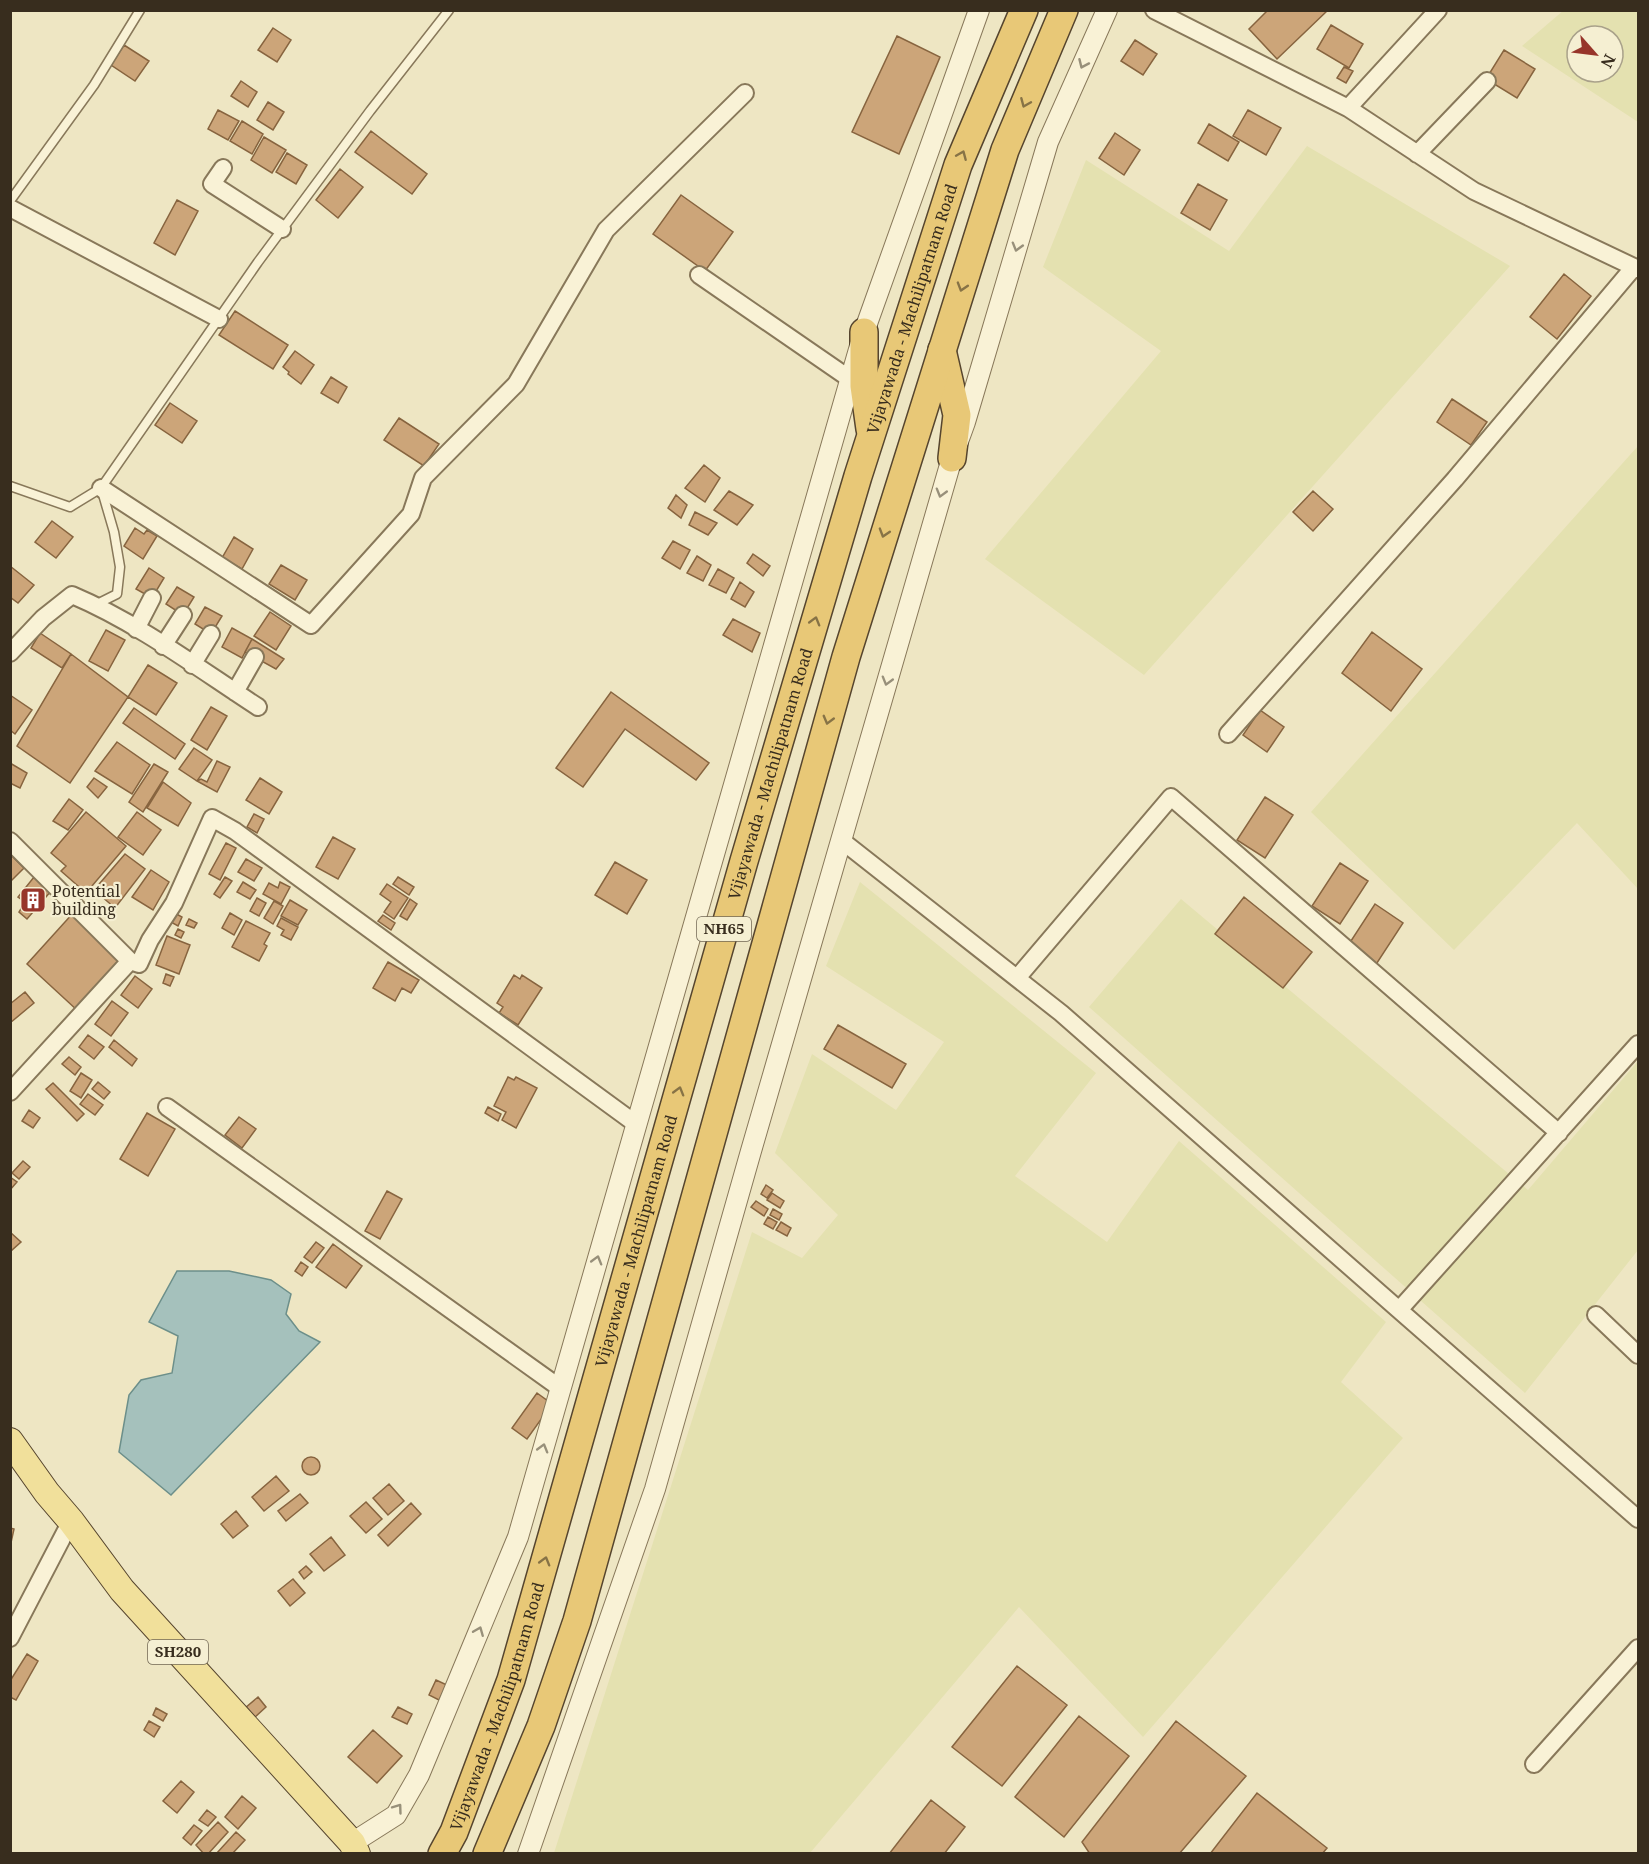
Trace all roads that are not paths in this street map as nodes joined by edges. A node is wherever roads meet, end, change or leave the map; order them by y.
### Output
1 (140, 10) edge
2 (449, 10) edge
3 (979, 10) edge
4 (1024, 10) edge
5 (1064, 10) edge
6 (1107, 10) edge
7 (1154, 10) edge
8 (1438, 10) edge
9 (1487, 81) dead end
10 (745, 93) dead end
11 (1348, 108) junction
12 (1417, 154) junction
13 (223, 168) dead end
14 (10, 201) edge
15 (10, 208) edge
16 (282, 229) junction
17 (1636, 268) edge
18 (699, 275) dead end
19 (219, 319) junction
20 (864, 332) junction
21 (942, 350) junction
22 (850, 379) junction
23 (871, 434) junction
24 (951, 458) junction
25 (10, 486) edge
26 (101, 488) junction
27 (152, 598) dead end
28 (95, 605) junction
29 (183, 615) dead end
30 (136, 629) junction
31 (211, 634) dead end
32 (164, 646) junction
33 (10, 653) edge
34 (255, 657) dead end
35 (192, 665) junction
36 (235, 692) junction
37 (258, 707) dead end
38 (1228, 734) dead end
39 (841, 840) junction
40 (10, 841) edge
41 (130, 961) junction
42 (1017, 978) junction
43 (1638, 1044) edge
44 (10, 1092) edge
45 (167, 1107) dead end
46 (636, 1124) junction
47 (1559, 1133) junction
48 (1399, 1310) junction
49 (1596, 1315) dead end
50 (1638, 1355) edge
51 (560, 1388) junction
52 (10, 1441) edge
53 (1638, 1519) edge
54 (71, 1521) junction
55 (10, 1638) edge
56 (1638, 1648) edge
57 (1534, 1764) dead end
58 (354, 1848) edge
59 (442, 1854) edge
60 (487, 1854) edge
61 (528, 1854) edge

1 - 14 lane
2 - 16 lane
3 - 20 street
23 -> 4 highway, Vijayawada - Machilipatnam Road / NH65
5 -> 21 highway, NH65
6 -> 24 street
7 - 11 street
8 - 11 street
9 - 12 street
10 - 26 street
11 - 12 street
12 - 17 street
13 - 16 street
15 - 19 street
16 - 19 lane
17 - 38 street
18 - 22 street
19 - 26 lane
20 - 22 street
20 - 23 highway
21 - 24 highway
21 -> 60 highway, NH65
22 - 46 street
59 -> 23 highway, Vijayawada - Machilipatnam Road / NH65
24 -> 39 street
25 - 26 lane
26 - 28 lane
27 - 30 street
28 - 30 street
28 - 33 street
29 - 32 street
30 - 32 street
31 - 35 street
32 - 35 street
34 - 36 street
35 - 36 street
36 - 37 street
39 - 42 street
39 - 61 street
40 - 41 street
41 - 44 street
41 - 46 street
42 - 47 street
42 - 48 street
43 - 47 street
45 - 51 street
51 -> 46 street
47 - 48 street
48 - 53 street
49 - 50 street
58 -> 51 street
52 - 54 main road, SH280
54 - 55 street
54 - 58 main road, SH280
56 - 57 street

